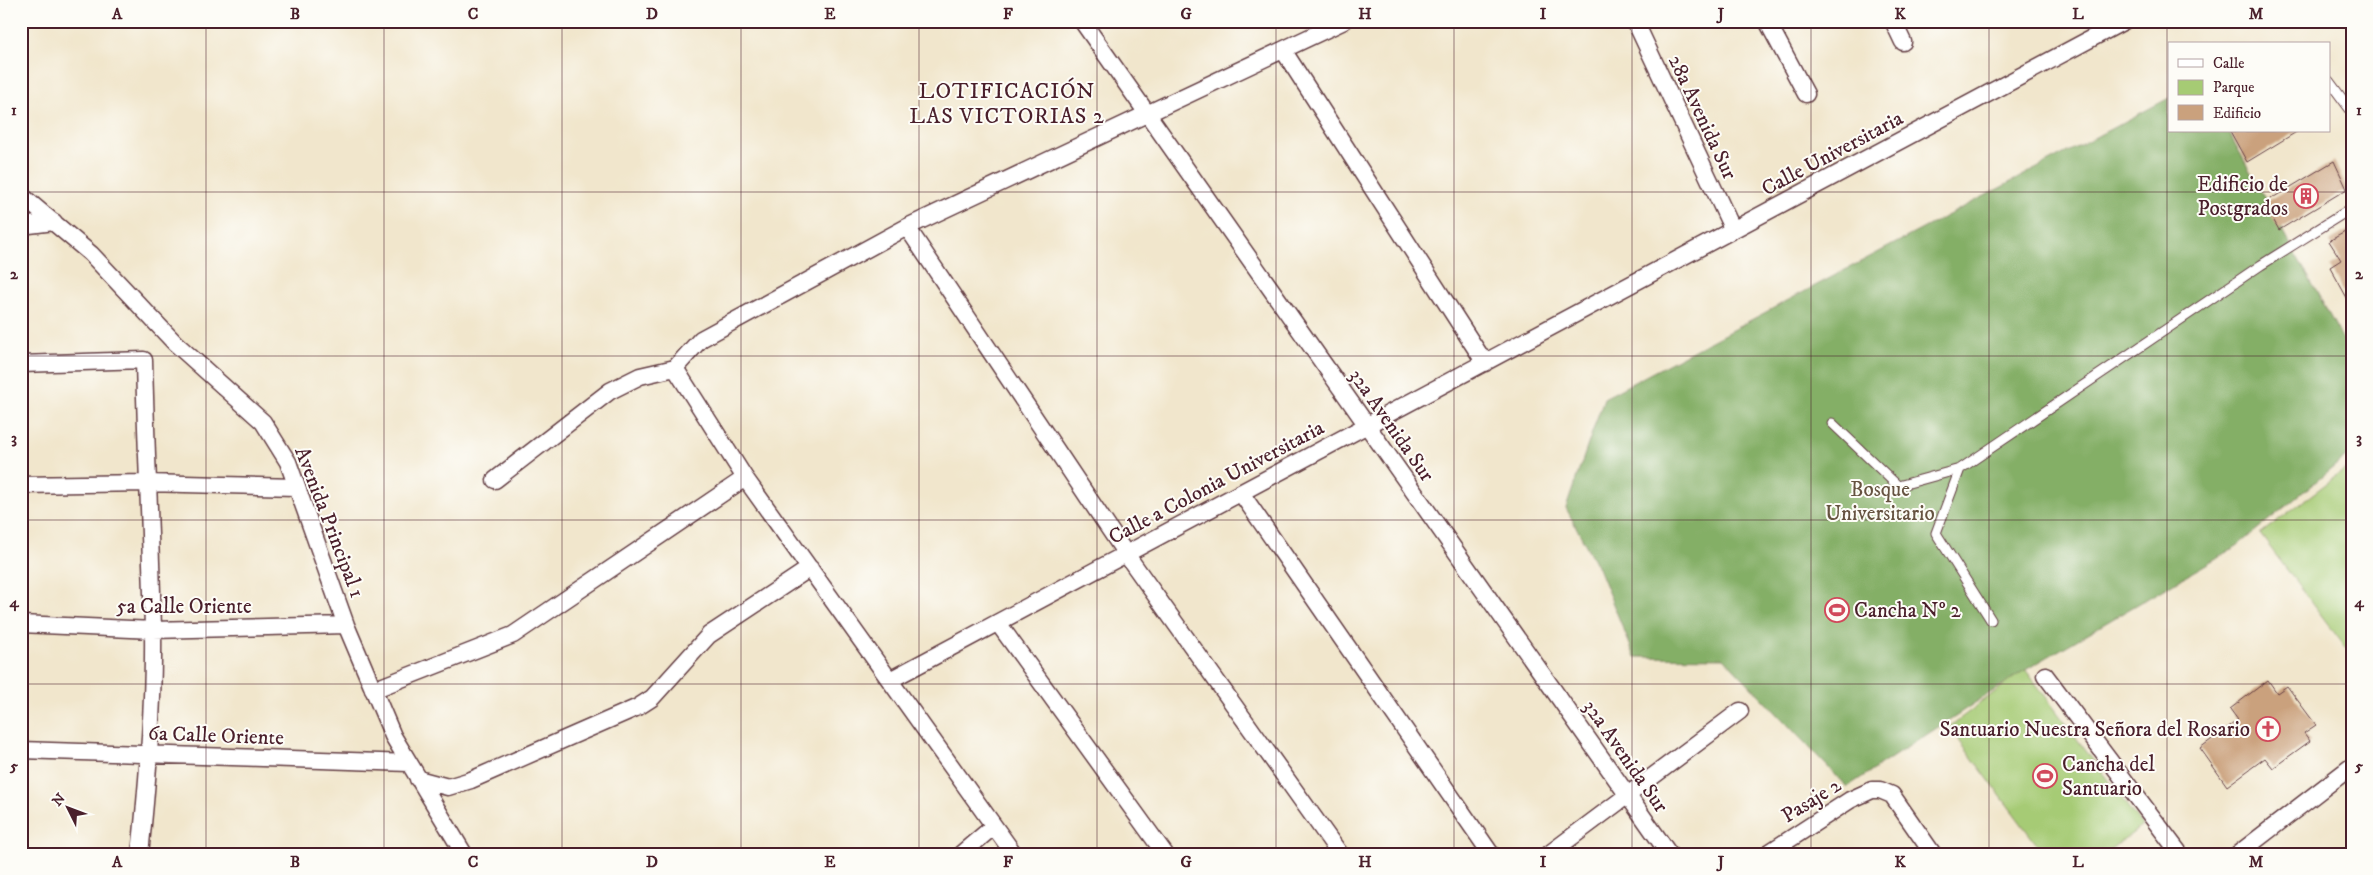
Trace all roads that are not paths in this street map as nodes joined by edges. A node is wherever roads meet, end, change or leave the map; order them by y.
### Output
1 (1082, 21) edge
2 (1344, 21) edge
3 (1635, 21) edge
4 (1767, 21) edge
5 (1893, 21) edge
6 (2124, 21) edge
7 (1903, 42) dead end
8 (1283, 50) junction
9 (2330, 82) edge
10 (1806, 94) dead end
11 (2352, 112) edge
12 (1146, 114) junction
13 (21, 195) edge
14 (2352, 208) edge
15 (54, 222) junction
16 (21, 226) edge
17 (907, 227) junction
18 (1733, 230) junction
19 (1561, 322) joint
20 (1485, 363) junction
21 (21, 364) edge
22 (675, 368) junction
23 (1832, 424) dead end
24 (1367, 426) junction
25 (1960, 469) junction
26 (746, 478) junction
27 (495, 480) dead end
28 (146, 483) junction
29 (21, 485) edge
30 (296, 487) junction
31 (1241, 493) junction
32 (1126, 554) junction
33 (810, 568) junction
34 (1991, 620) dead end
35 (998, 622) junction
36 (21, 624) edge
37 (346, 625) junction
38 (153, 630) junction
39 (2045, 675) dead end
40 (890, 680) junction
41 (373, 690) junction
42 (1740, 711) dead end
43 (21, 750) edge
44 (150, 754) junction
45 (409, 763) junction
46 (2352, 766) edge
47 (418, 779) junction
48 (1627, 794) junction
49 (994, 826) junction
50 (140, 854) edge
51 (464, 854) edge
52 (961, 854) edge
53 (1014, 854) edge
54 (1165, 854) edge
55 (1340, 854) edge
56 (1491, 854) edge
57 (1549, 854) edge
58 (1669, 854) edge
59 (1767, 854) edge
60 (1933, 854) edge
61 (2180, 854) edge
62 (2238, 854) edge

1 - 12 street, 32a Avenida Sur
2 - 8 street
3 - 18 street, 28a Avenida Sur
4 - 10 street
5 - 7 street
6 - 18 street, Calle Universitaria
8 - 12 street
8 - 20 street
9 - 11 lane
12 - 17 street
12 - 24 street, 32a Avenida Sur
13 - 15 street, Avenida Principal 1
14 - 25 lane
15 - 16 street
15 - 30 street, Avenida Principal 1
17 - 22 street
17 - 32 street
18 - 19 street, Calle Universitaria
19 - 20 street, Calle a Colonia Universitaria
20 - 24 street, Calle a Colonia Universitaria
21 - 28 street
22 - 26 street
22 - 27 street
23 - 25 lane
24 - 31 street, Calle a Colonia Universitaria
24 - 48 street, 32a Avenida Sur
25 - 34 lane
26 - 33 street
26 - 41 street
28 - 29 street
28 - 30 street
28 - 38 street
30 - 37 street, Avenida Principal 1
31 - 32 street, Calle a Colonia Universitaria
31 - 56 street
32 - 35 street, Calle a Colonia Universitaria
32 - 55 street
33 - 40 street
33 - 47 street
35 - 40 street, Calle a Colonia Universitaria
35 - 54 street
36 - 38 street, 5a Calle Oriente
37 - 38 street, 5a Calle Oriente
37 - 41 street, Avenida Principal 1
38 - 44 street
39 - 61 street
40 - 49 street
41 - 45 street, Avenida Principal 1
42 - 48 street
43 - 44 street, 6a Calle Oriente
44 - 45 street, 6a Calle Oriente
44 - 50 street
45 - 47 street, Avenida Principal 1
46 - 62 street
47 - 51 street, Avenida Principal 1
48 - 57 street
48 - 58 street, 32a Avenida Sur
49 - 52 street
49 - 53 street
59 - 60 street, Pasaje 2

